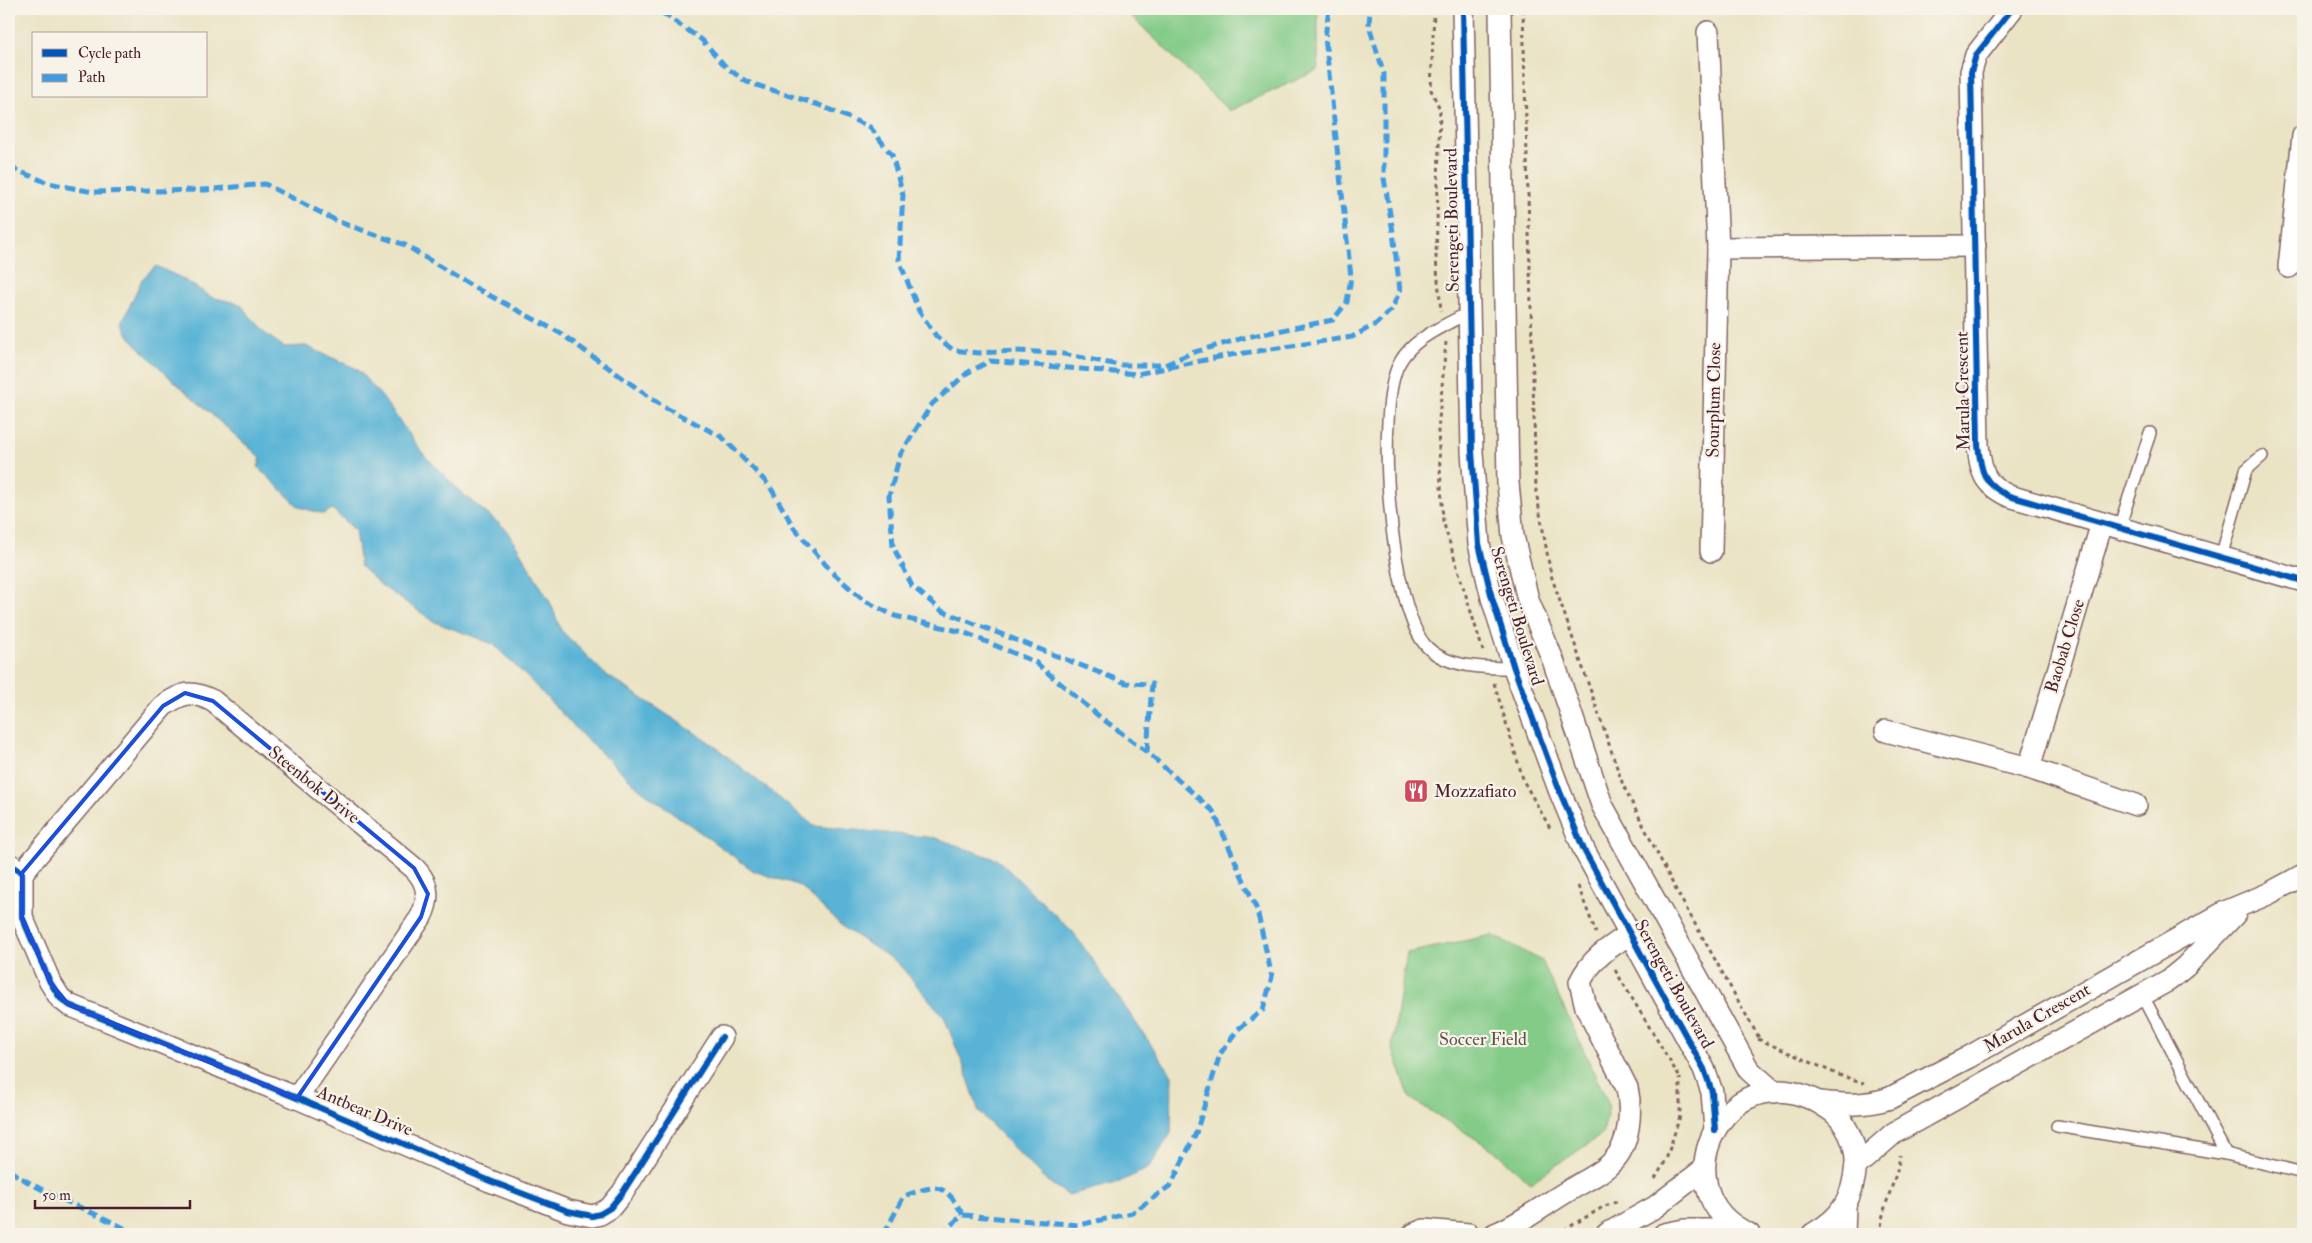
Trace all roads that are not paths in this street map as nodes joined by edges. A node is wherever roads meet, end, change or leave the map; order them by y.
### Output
1 (1463, 9) edge
2 (1500, 9) edge
3 (2012, 9) edge
4 (1708, 32) dead end
5 (2303, 136) edge
6 (1975, 246) junction
7 (1718, 248) junction
8 (2289, 267) dead end
9 (1470, 312) junction
10 (2150, 433) dead end
11 (2262, 456) dead end
12 (2111, 525) junction
13 (1711, 551) dead end
14 (2221, 557) junction
15 (2303, 581) edge
16 (1514, 668) junction
17 (1886, 731) dead end
18 (2029, 768) junction
19 (2136, 805) dead end
20 (15, 868) edge
21 (2303, 875) edge
22 (2246, 903) junction
23 (1630, 934) junction
24 (2127, 966) junction
25 (2143, 996) junction
26 (2059, 1005) junction
27 (2075, 1034) junction
28 (722, 1037) dead end
29 (1774, 1092) junction
30 (297, 1098) junction
31 (1820, 1102) junction
32 (2057, 1126) dead end
33 (1714, 1130) junction
34 (2226, 1154) junction
35 (1856, 1166) junction
36 (1704, 1169) junction
37 (2303, 1173) edge
38 (1845, 1207) junction
39 (1744, 1232) edge
40 (1414, 1234) edge
41 (1469, 1234) edge
42 (1495, 1234) edge
43 (1606, 1234) edge
44 (1664, 1234) edge
45 (1813, 1234) edge
46 (1844, 1234) edge

1 - 9 street, Serengeti Boulevard
2 - 29 street, Serengeti Boulevard
3 - 6 street, Marula Crescent
4 - 7 street, Sourplum Close
5 - 8 street
6 - 7 street
6 - 12 street, Marula Crescent
7 - 13 street, Sourplum Close
9 - 16 street, Serengeti Boulevard
9 - 16 lane
10 - 12 lane
11 - 14 lane
12 - 14 street, Marula Crescent
12 - 18 street, Baobab Close
14 - 15 street, Marula Crescent
16 - 23 street, Serengeti Boulevard
17 - 18 street
18 - 19 street
20 - 30 street, Antbear Drive
20 - 30 street, Steenbok Drive
21 - 22 street, Marula Crescent
22 - 24 street, Marula Crescent
22 - 25 street, Marula Crescent
23 - 33 street, Serengeti Boulevard
23 - 42 street
24 - 25 street
24 - 26 street, Marula Crescent
25 - 27 street, Marula Crescent
25 - 34 lane
26 - 27 street
26 - 31 street, Marula Crescent
27 - 35 street, Marula Crescent
28 - 30 street, Antbear Drive
29 - 31 street
29 - 33 street
31 - 35 street
32 - 34 lane
33 - 36 street
34 - 37 lane
35 - 38 street
36 - 39 street
36 - 43 street
38 - 45 street
38 - 46 street
39 - 44 street
40 - 41 street

